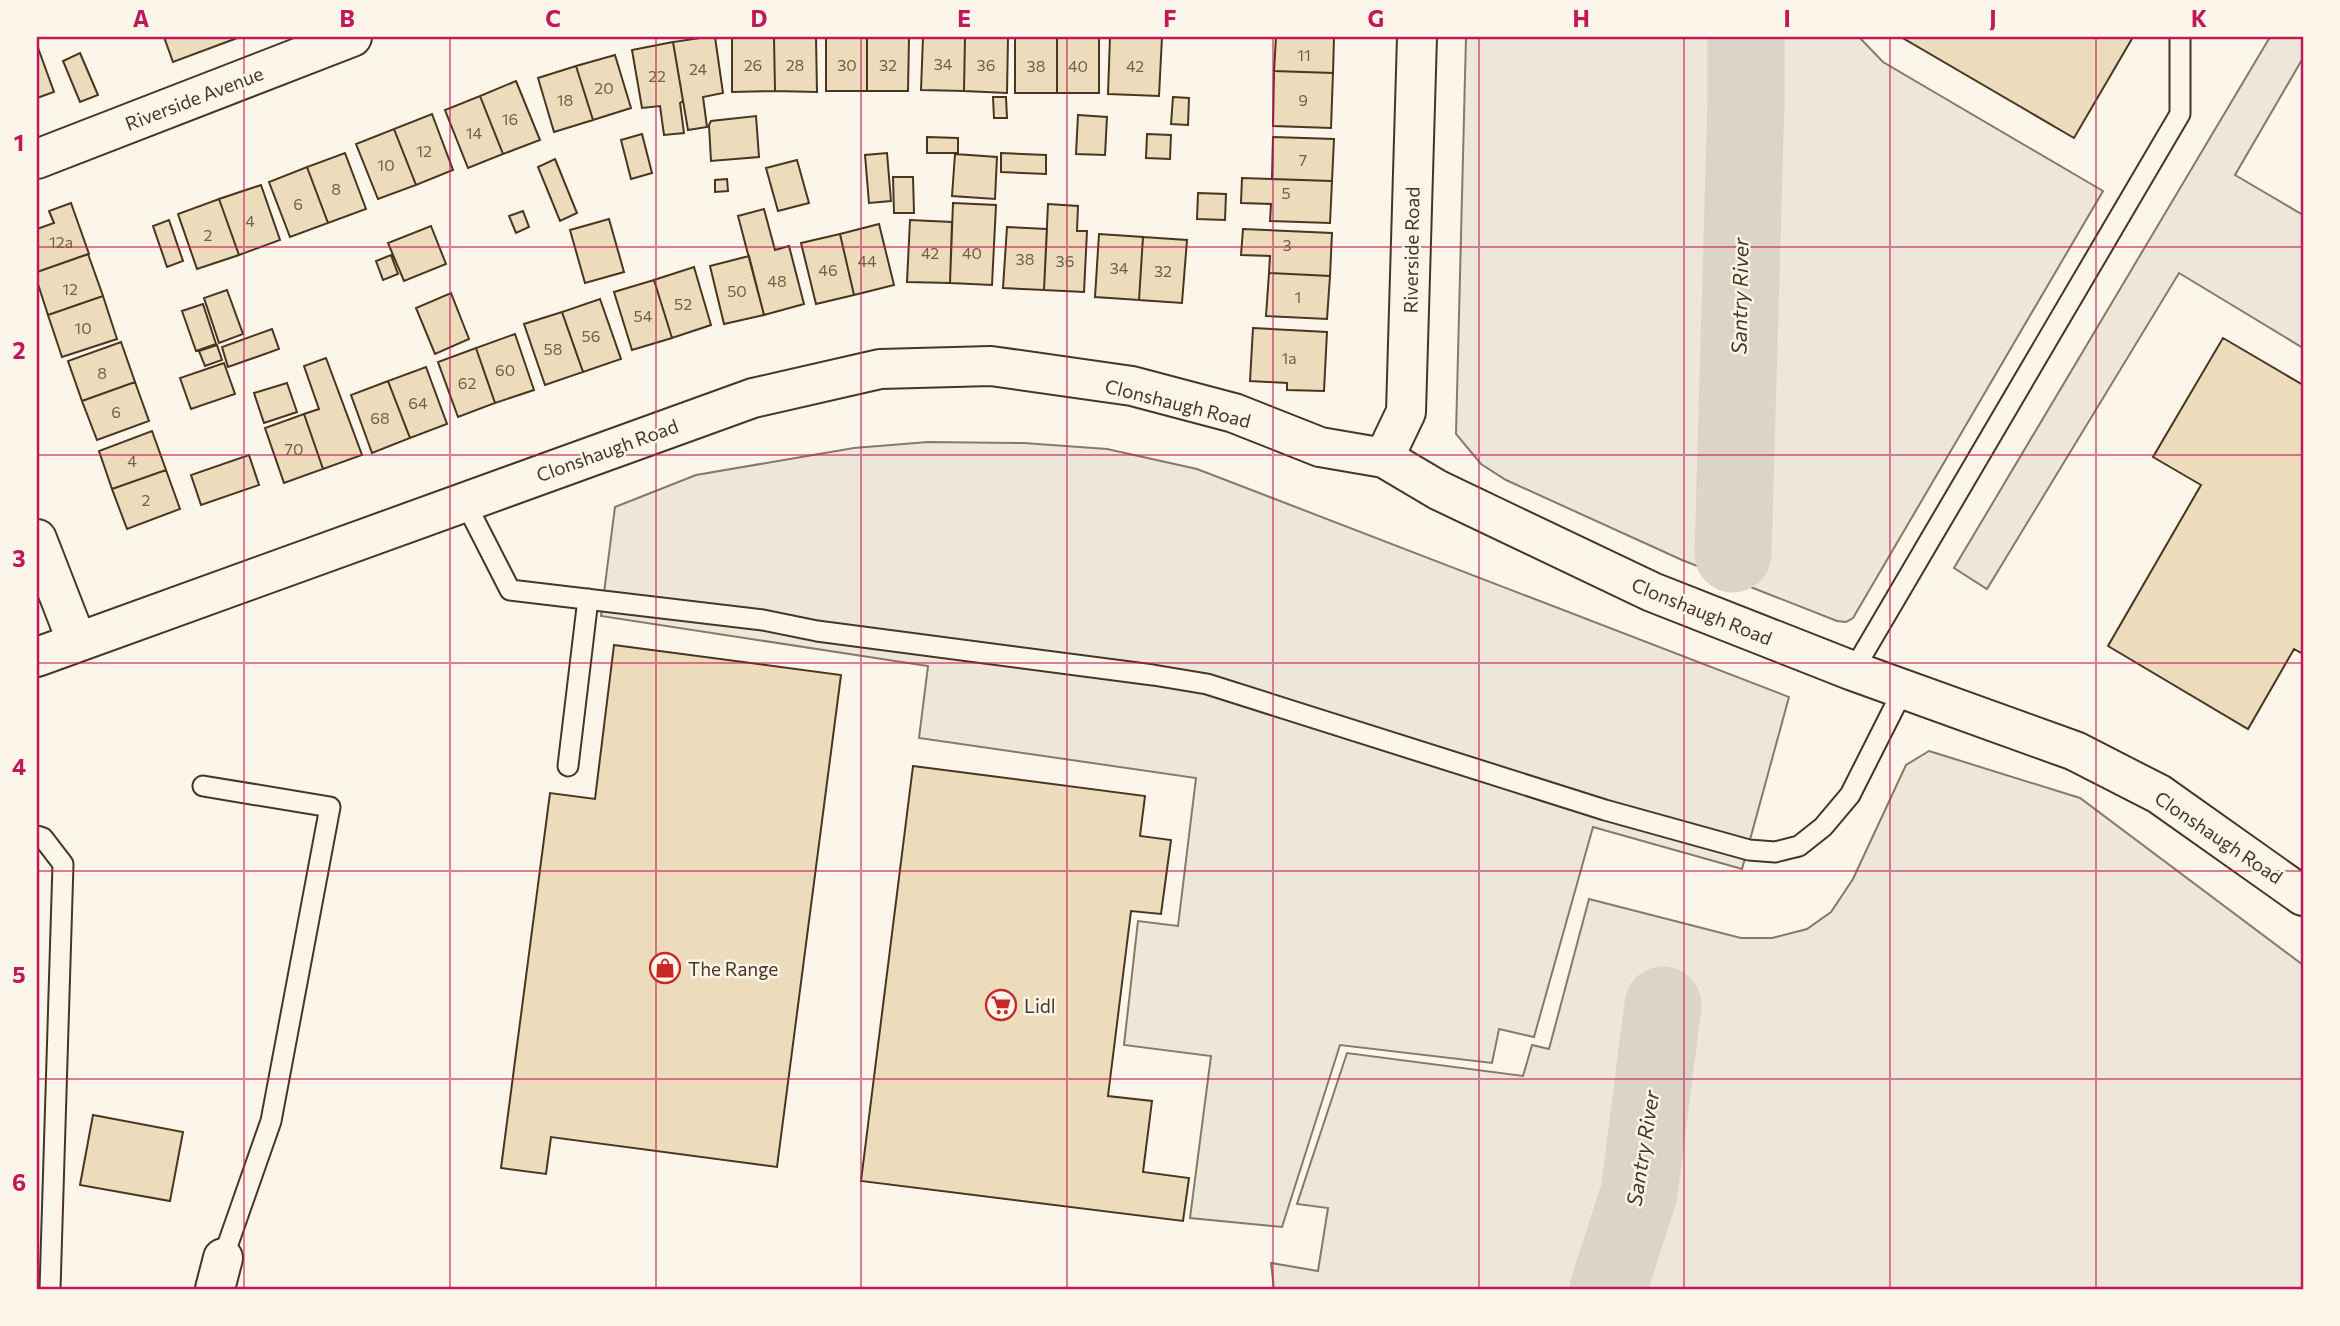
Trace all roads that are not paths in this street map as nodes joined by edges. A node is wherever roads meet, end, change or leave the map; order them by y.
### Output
1 (349, 37) edge
2 (1417, 37) edge
3 (2180, 37) edge
4 (37, 159) edge
5 (1384, 458) junction
6 (465, 502) junction
7 (37, 539) edge
8 (588, 599) junction
9 (77, 642) junction
10 (37, 657) edge
11 (1853, 671) junction
12 (1904, 688) junction
13 (568, 766) dead end
14 (203, 786) dead end
15 (37, 836) edge
16 (2303, 896) edge
17 (219, 1274) edge
18 (50, 1289) edge

1 - 4 street, Riverside Avenue
2 - 5 street, Riverside Road
3 - 11 lane
5 - 6 street, Clonshaugh Road
5 - 11 street, Clonshaugh Road
6 - 8 lane
6 - 9 street, Clonshaugh Road
7 - 9 street
8 - 12 lane
8 - 13 lane
9 - 10 street, Clonshaugh Road
11 - 12 street, Clonshaugh Road
12 - 16 street, Clonshaugh Road
14 - 17 lane
15 - 18 lane

